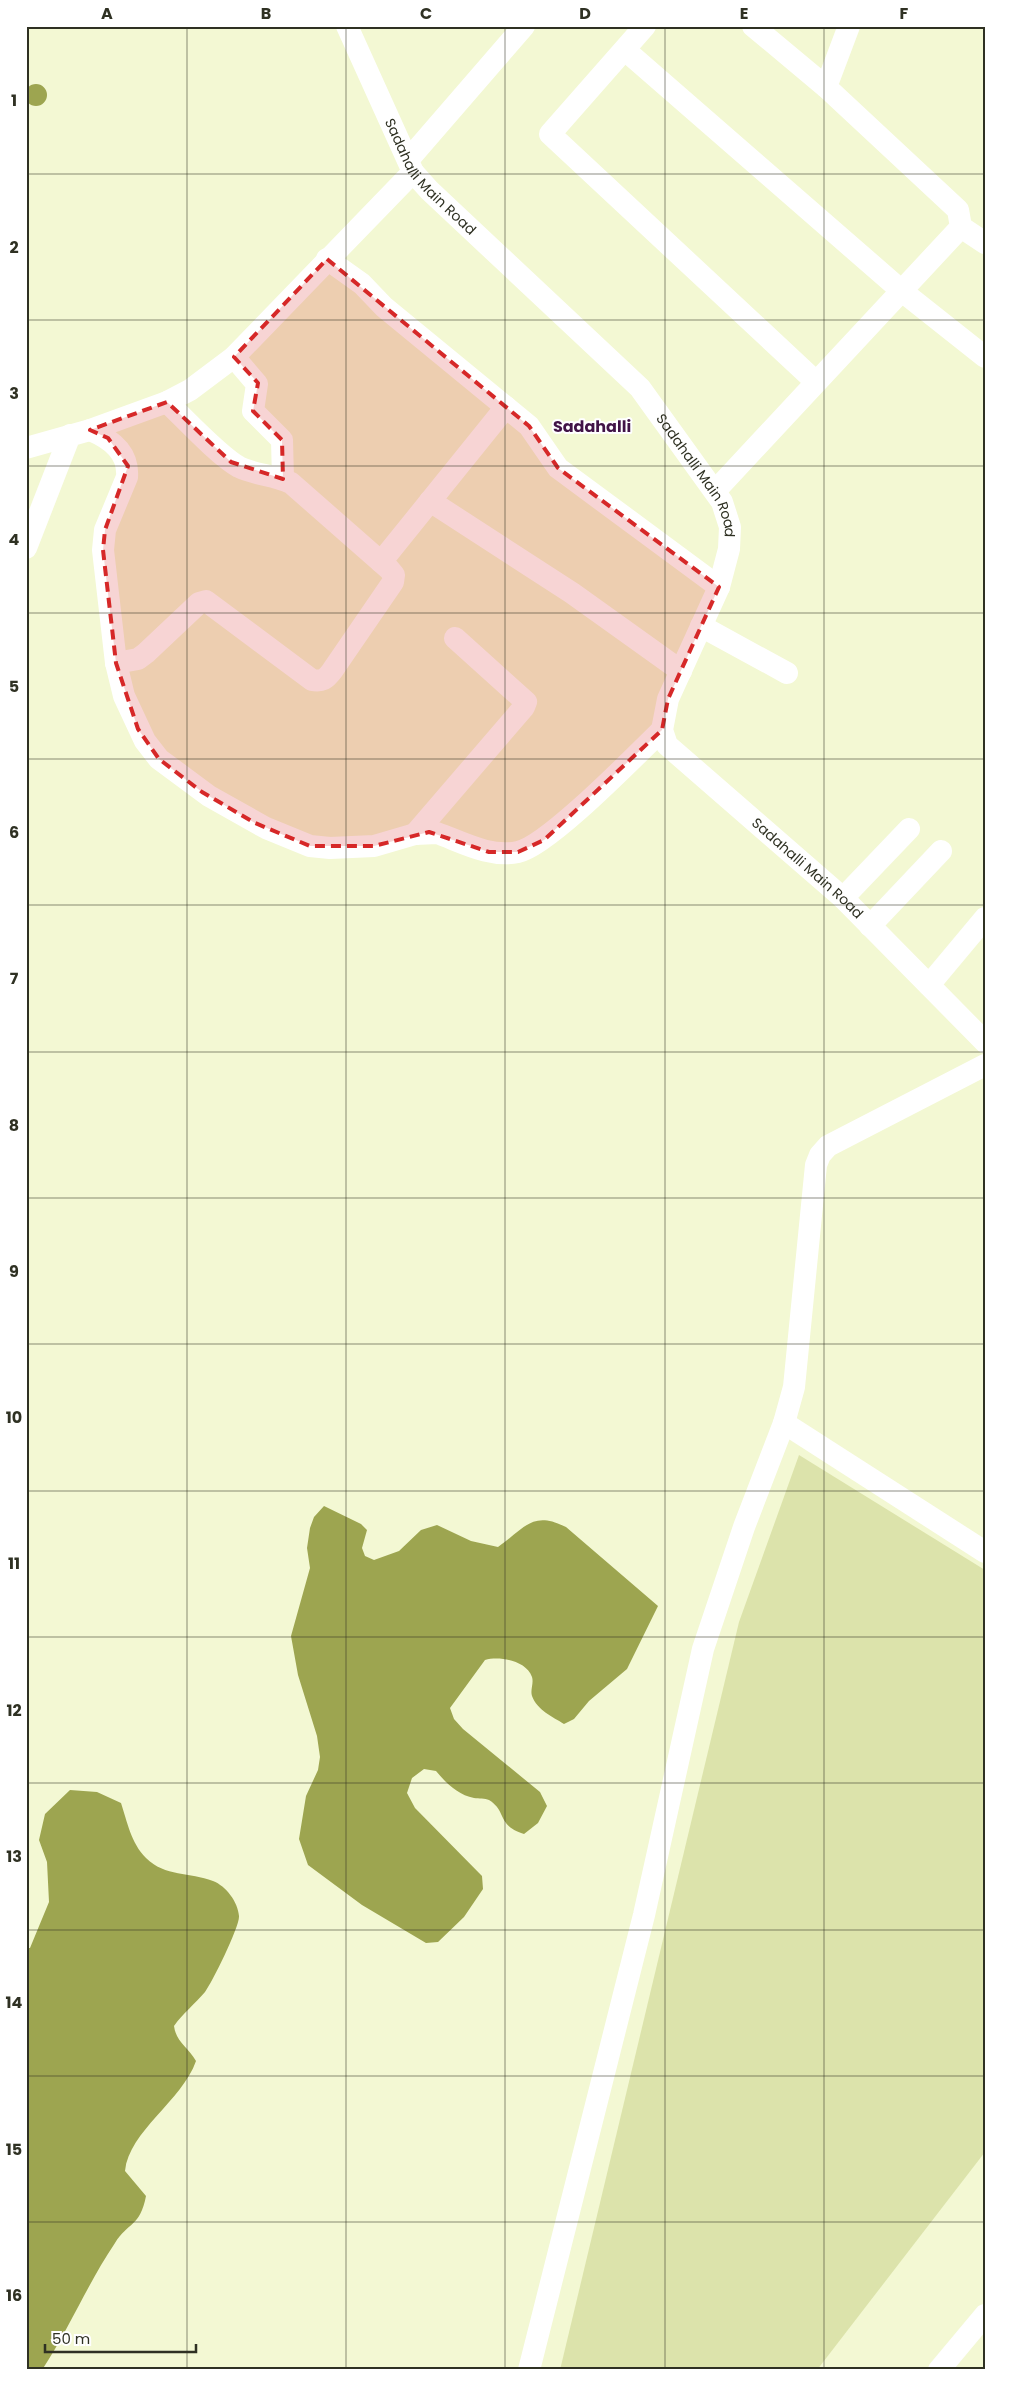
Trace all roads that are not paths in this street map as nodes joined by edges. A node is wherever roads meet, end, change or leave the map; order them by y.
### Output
1 (347, 26) edge
2 (524, 26) edge
3 (645, 26) edge
4 (752, 26) edge
5 (849, 26) edge
6 (625, 50) junction
7 (826, 87) junction
8 (411, 166) junction
9 (961, 227) junction
10 (985, 243) edge
11 (327, 259) junction
12 (903, 292) junction
13 (234, 357) junction
14 (985, 357) edge
15 (816, 382) junction
16 (167, 402) junction
17 (506, 407) junction
18 (80, 433) junction
19 (26, 448) edge
20 (283, 479) junction
21 (716, 490) junction
22 (430, 501) junction
23 (26, 548) edge
24 (381, 562) junction
25 (719, 587) junction
26 (701, 626) junction
27 (454, 638) dead end
28 (116, 663) junction
29 (680, 671) junction
30 (786, 673) dead end
31 (662, 730) junction
32 (909, 829) dead end
33 (415, 834) junction
34 (941, 851) dead end
35 (843, 898) junction
36 (985, 918) edge
37 (870, 926) junction
38 (929, 985) junction
39 (981, 1030) edge
40 (985, 1065) edge
41 (784, 1423) junction
42 (985, 1552) edge
43 (985, 2315) edge
44 (529, 2370) edge
45 (939, 2370) edge

1 - 8 street, Sadahalli Main Road
2 - 8 street
3 - 6 street
4 - 7 street
5 - 7 street
6 - 12 street
6 - 15 street
7 - 9 street
8 - 11 street
8 - 21 street, Sadahalli Main Road
9 - 10 street
9 - 12 street
11 - 13 street
11 - 17 street
12 - 14 street
12 - 15 street
13 - 16 street
13 - 20 street
15 - 21 street
16 - 18 street
16 - 20 street
17 - 22 street
17 - 25 street
18 - 19 street
18 - 23 street
18 - 28 street
20 - 24 street
21 - 25 street, Sadahalli Main Road
22 - 24 street
22 - 29 street
24 - 28 street
25 - 26 street, Sadahalli Main Road
26 - 29 street, Sadahalli Main Road
26 - 30 street
27 - 33 street
28 - 33 street
29 - 31 street, Sadahalli Main Road
31 - 33 street
31 - 35 street, Sadahalli Main Road
32 - 35 street
34 - 37 street
35 - 37 street, Sadahalli Main Road
36 - 38 street
37 - 38 street, Sadahalli Main Road
38 - 39 street, Sadahalli Main Road
40 - 41 street
41 - 42 street
41 - 44 street
43 - 45 street

